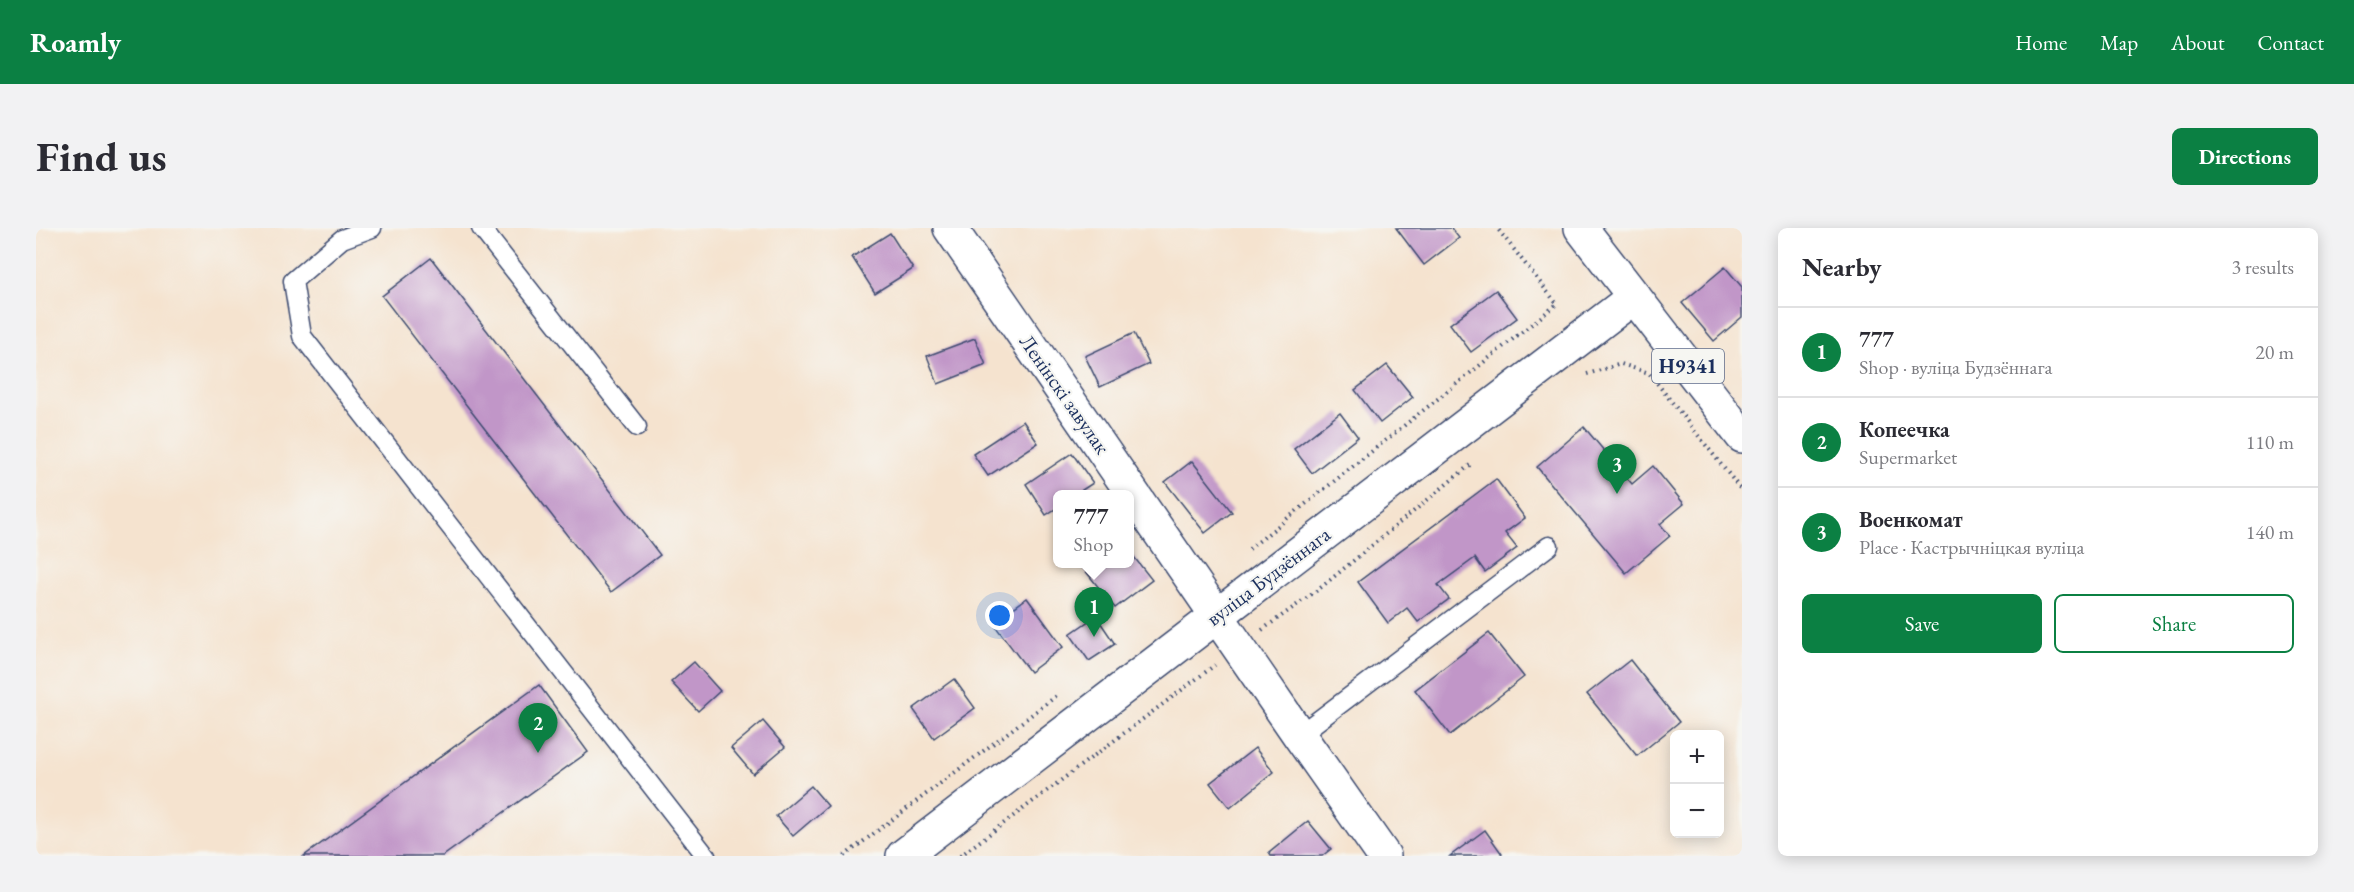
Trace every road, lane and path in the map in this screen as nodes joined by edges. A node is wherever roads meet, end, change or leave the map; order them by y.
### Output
1 (372, 228) edge
2 (481, 228) edge
3 (950, 228) edge
4 (1497, 228) edge
5 (1581, 228) edge
6 (1634, 297) junction
7 (1586, 375) dead end
8 (637, 427) dead end
9 (1742, 436) edge
10 (1478, 459) dead end
11 (1130, 490) edge
12 (1742, 491) edge
13 (1134, 496) edge
14 (1549, 546) dead end
15 (1245, 552) dead end
16 (1216, 615) junction
17 (1238, 648) junction
18 (1068, 687) dead end
19 (1299, 735) junction
20 (706, 856) edge
21 (844, 856) edge
22 (903, 856) edge
23 (960, 856) edge
24 (1384, 856) edge

1 - 20 lane
2 - 8 lane
3 - 11 street, Ленінскі завулак
4 - 15 path
5 - 6 street, Н9341
6 - 9 street, Н9341
6 - 16 street, вуліца Будзённага
7 - 12 path
10 - 17 path
13 - 16 street, Ленінскі завулак
14 - 19 lane
16 - 17 street, Ленінскі завулак
16 - 22 street, вуліца Будзённага
17 - 19 street, Ленінскі завулак
17 - 23 path
18 - 21 path
19 - 24 street, Ленінскі завулак

